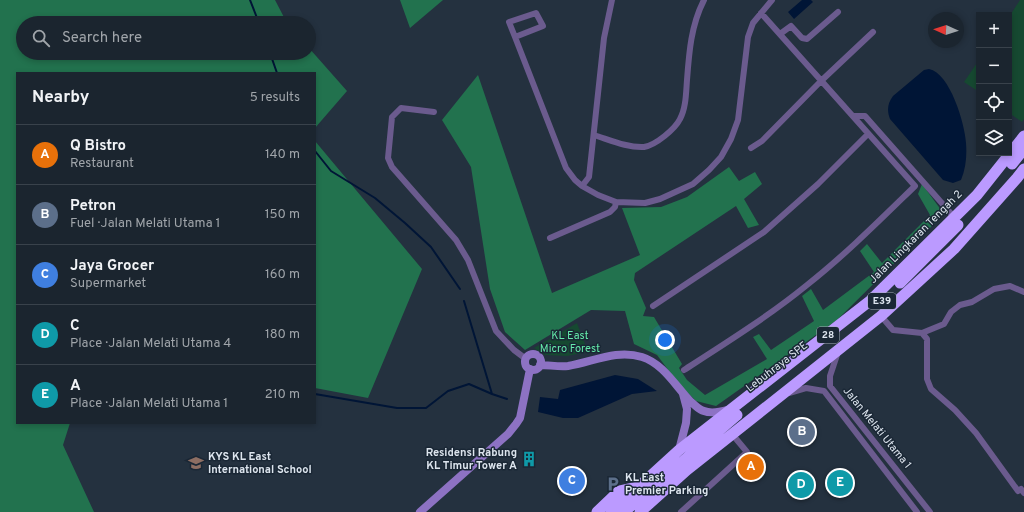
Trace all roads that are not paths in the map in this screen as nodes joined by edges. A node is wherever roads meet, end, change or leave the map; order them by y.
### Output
1 (612, 0) edge
2 (704, 0) edge
3 (772, 0) edge
4 (838, 12) dead end
5 (762, 13) junction
6 (873, 32) dead end
7 (780, 34) junction
8 (515, 37) junction
9 (821, 81) junction
10 (434, 112) dead end
11 (853, 116) junction
12 (868, 134) junction
13 (594, 135) junction
14 (1024, 136) edge
15 (751, 148) dead end
16 (1024, 149) edge
17 (1024, 169) edge
18 (582, 186) junction
19 (616, 202) junction
20 (955, 218) junction
21 (550, 238) dead end
22 (1024, 292) edge
23 (653, 306) dead end
24 (881, 316) junction
25 (922, 333) junction
26 (839, 351) junction
27 (526, 359) junction
28 (540, 365) junction
29 (530, 369) junction
30 (684, 370) dead end
31 (682, 394) junction
32 (782, 395) junction
33 (732, 410) junction
34 (732, 434) junction
35 (679, 450) junction
36 (637, 487) junction
37 (1023, 490) edge
38 (420, 512) edge
39 (597, 512) edge
40 (611, 512) edge
41 (624, 512) edge
42 (640, 512) edge
43 (681, 512) edge
44 (917, 512) edge
45 (930, 512) edge

1 - 13 street
2 - 13 street
3 - 5 street
4 - 7 street
5 - 7 street
5 - 19 street
6 - 9 street
7 - 9 street
8 - 8 street
8 - 18 street
9 - 11 street
9 - 15 street
10 - 27 street
11 - 12 street
11 - 20 street
12 - 23 street
12 - 30 street
13 - 18 street
14 - 20 highway, Jalan Lingkaran Tengah 2 / 28
16 - 41 highway, Lebuhraya SPE / E39
17 - 24 highway, 28
18 - 19 street
19 - 21 street
20 - 33 highway, Jalan Lingkaran Tengah 2 / 28
22 - 25 street
24 - 25 street
24 - 26 highway, 28
25 - 37 street
26 - 32 highway, 28
26 - 45 street, Jalan Melati Utama 1
27 - 28 street
27 - 29 street
28 - 29 street
28 - 31 street
29 - 38 street
31 - 33 street
31 - 35 street
32 - 34 highway, 28
32 - 44 street, Jalan Melati Utama 1
33 - 35 highway, Jalan Lingkaran Tengah 2 / 28
34 - 42 highway, 28
34 - 43 street
35 - 36 highway, Jalan Lingkaran Tengah 2 / 28
36 - 39 highway
36 - 40 highway, Jalan Lingkaran Tengah 2 / 28

